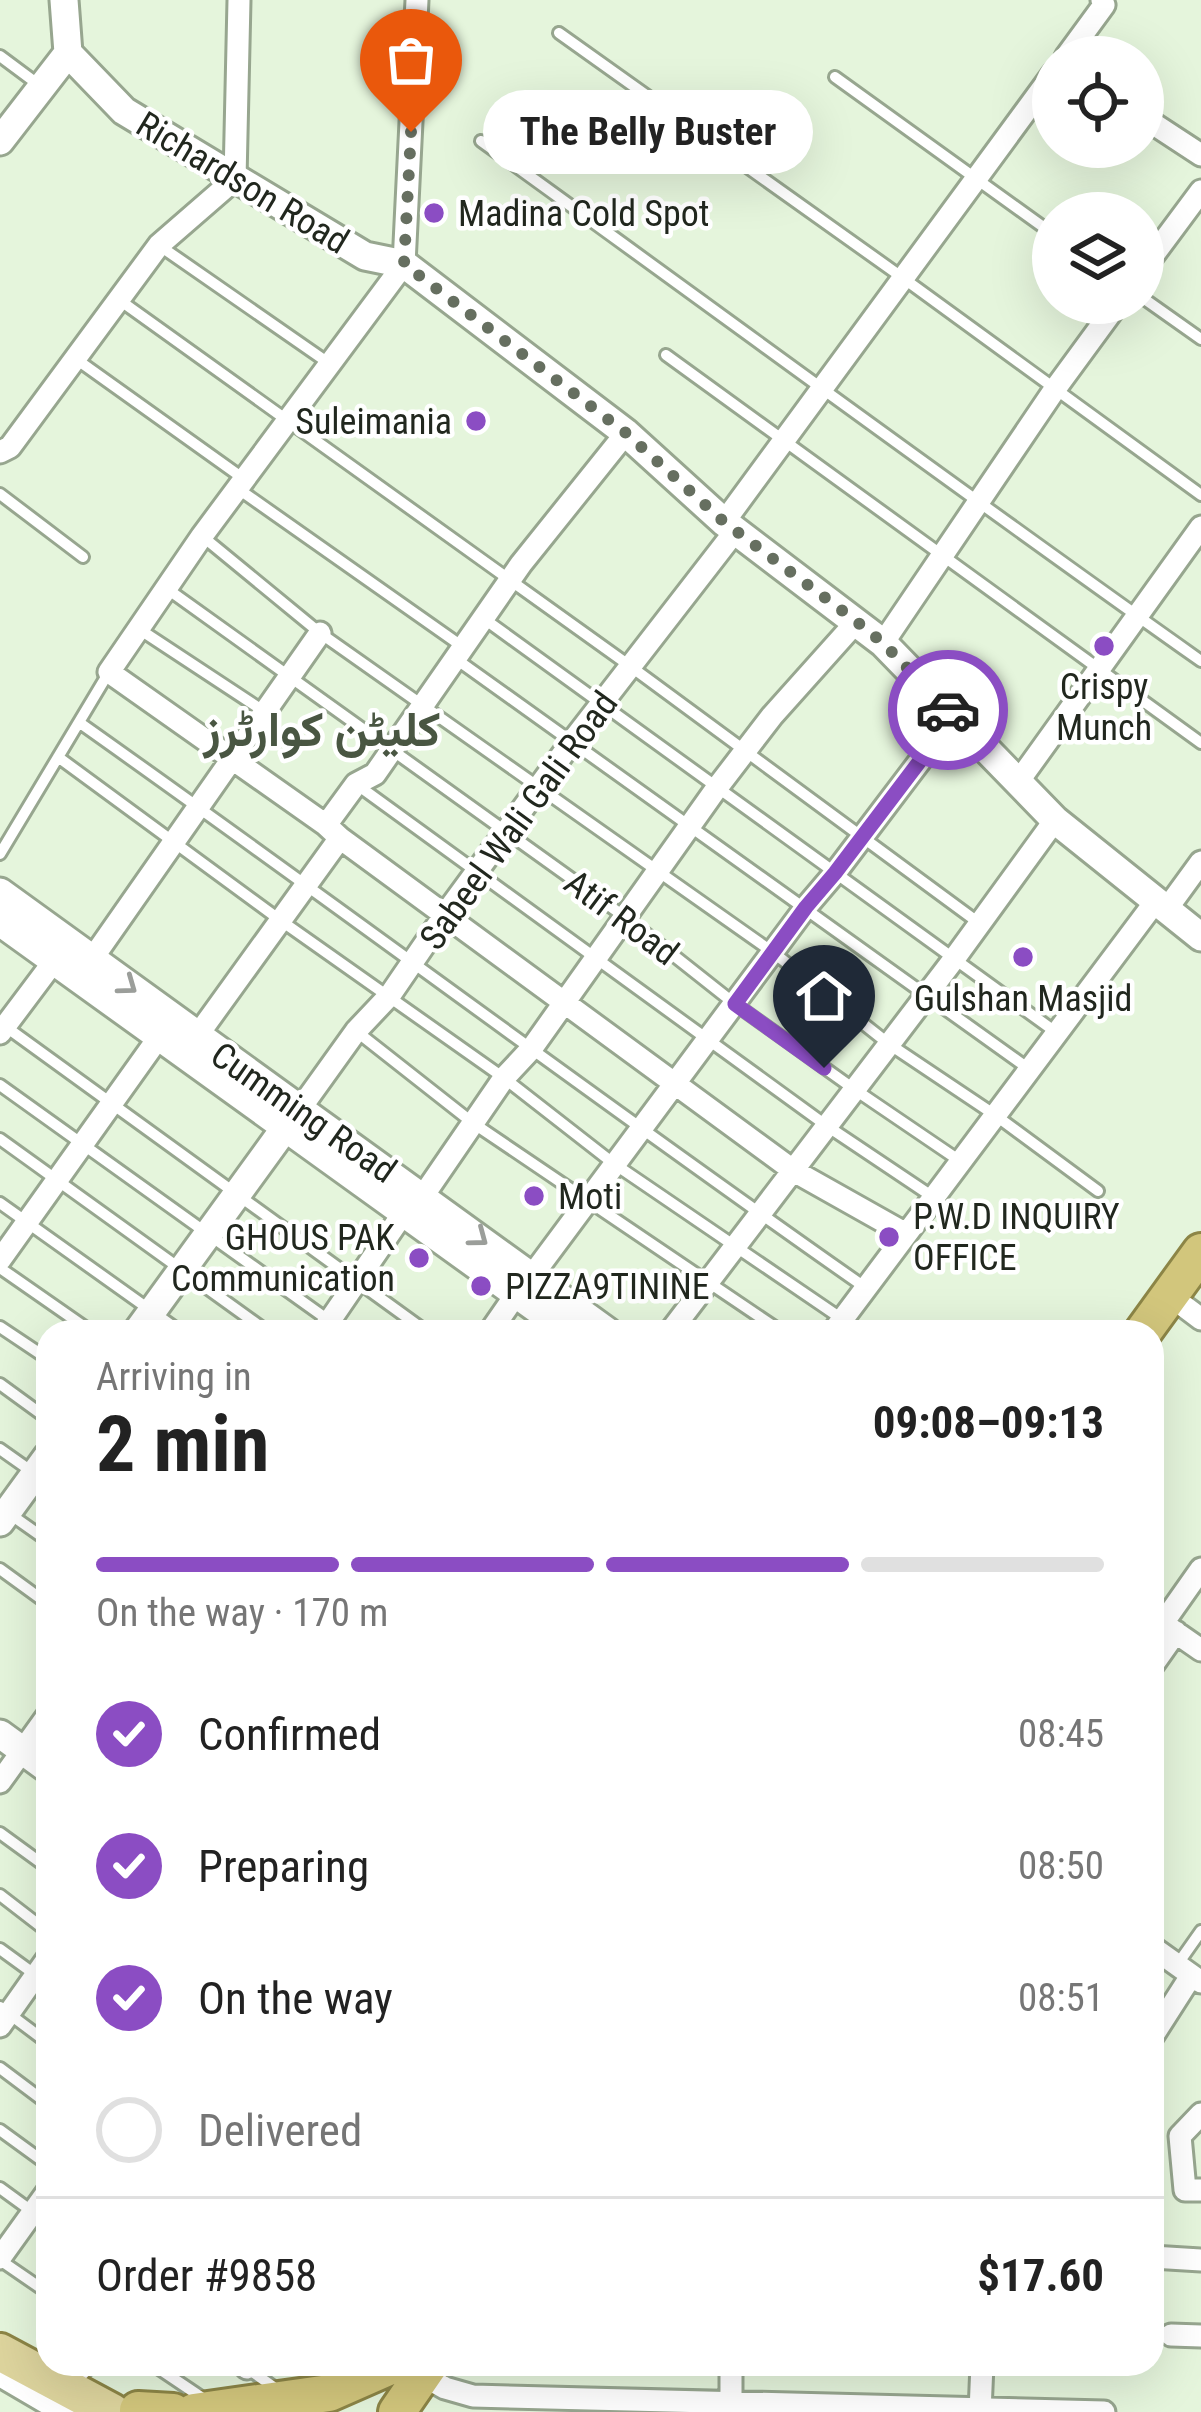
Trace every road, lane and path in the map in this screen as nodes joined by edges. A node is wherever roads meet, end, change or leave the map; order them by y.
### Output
1 (64, 0) edge
2 (239, 0) edge
3 (417, 0) edge
4 (1103, 3) edge
5 (560, 34) dead end
6 (1080, 36) edge
7 (68, 52) junction
8 (0, 56) edge
9 (835, 77) dead end
10 (42, 87) junction
11 (1032, 103) edge
12 (5, 123) edge
13 (1164, 130) edge
14 (482, 141) dead end
15 (1201, 154) edge
16 (235, 179) junction
17 (976, 179) junction
18 (1201, 191) edge
19 (1032, 219) edge
20 (1164, 241) edge
21 (159, 245) junction
22 (404, 264) junction
23 (903, 278) junction
24 (118, 299) junction
25 (1164, 313) edge
26 (1102, 324) edge
27 (1201, 339) edge
28 (666, 356) dead end
29 (75, 358) junction
30 (330, 364) junction
31 (823, 388) junction
32 (1054, 389) junction
33 (287, 422) junction
34 (626, 433) junction
35 (783, 442) junction
36 (0, 452) edge
37 (241, 484) junction
38 (0, 494) edge
39 (1201, 495) edge
40 (976, 503) junction
41 (730, 526) junction
42 (1201, 526) edge
43 (202, 536) junction
44 (940, 556) junction
45 (83, 557) dead end
46 (509, 581) junction
47 (166, 589) junction
48 (1137, 616) junction
49 (483, 618) junction
50 (856, 621) junction
51 (139, 628) junction
52 (320, 633) junction
53 (883, 643) junction
54 (459, 653) junction
55 (1201, 661) edge
56 (630, 666) junction
57 (1098, 670) junction
58 (109, 672) junction
59 (290, 675) junction
60 (422, 706) junction
61 (602, 706) junction
62 (265, 712) junction
63 (954, 716) junction
64 (80, 723) junction
65 (571, 743) junction
66 (1201, 743) edge
67 (392, 748) junction
68 (745, 751) junction
69 (58, 757) junction
70 (232, 759) junction
71 (1018, 782) junction
72 (356, 784) junction
73 (540, 787) junction
74 (716, 789) junction
75 (199, 807) junction
76 (1055, 820) junction
77 (690, 826) junction
78 (507, 831) junction
79 (333, 832) junction
80 (862, 837) junction
81 (174, 842) junction
82 (0, 854) edge
83 (1201, 862) edge
84 (476, 872) junction
85 (656, 872) junction
86 (835, 873) junction
87 (307, 884) junction
88 (0, 892) edge
89 (1161, 906) junction
90 (806, 907) junction
91 (444, 916) junction
92 (625, 917) junction
93 (280, 920) junction
94 (0, 922) edge
95 (979, 923) junction
96 (1201, 937) edge
97 (773, 953) junction
98 (596, 957) junction
99 (92, 959) junction
100 (954, 959) junction
101 (54, 962) junction
102 (413, 963) junction
103 (390, 995) junction
104 (925, 996) junction
105 (564, 1002) junction
106 (735, 1004) junction
107 (2, 1027) edge
108 (356, 1031) junction
109 (1057, 1033) junction
110 (197, 1036) junction
111 (158, 1037) junction
112 (709, 1038) junction
113 (889, 1044) junction
114 (532, 1048) junction
115 (1029, 1070) junction
116 (504, 1078) junction
117 (675, 1082) junction
118 (0, 1085) edge
119 (854, 1090) junction
120 (112, 1104) junction
121 (995, 1115) junction
122 (292, 1119) junction
123 (473, 1123) junction
124 (827, 1126) junction
125 (640, 1128) junction
126 (0, 1139) edge
127 (82, 1144) junction
128 (960, 1161) junction
129 (614, 1163) junction
130 (794, 1171) junction
131 (57, 1180) junction
132 (1098, 1191) dead end
133 (237, 1195) junction
134 (933, 1197) junction
135 (588, 1199) junction
136 (0, 1203) edge
137 (414, 1204) junction
138 (761, 1215) junction
139 (27, 1222) junction
140 (208, 1234) junction
141 (906, 1234) junction
142 (736, 1247) junction
143 (1201, 1252) edge
144 (0, 1264) edge
145 (182, 1270) junction
146 (356, 1281) junction
147 (708, 1283) junction
148 (524, 1285) junction
149 (866, 1288) junction
150 (1196, 1304) edge
151 (76, 1320) edge
152 (143, 1320) edge
153 (146, 1320) edge
154 (251, 1320) edge
155 (321, 1320) edge
156 (336, 1320) edge
157 (410, 1320) edge
158 (499, 1320) edge
159 (558, 1320) edge
160 (587, 1320) edge
161 (679, 1320) edge
162 (764, 1320) edge
163 (830, 1320) edge
164 (842, 1320) edge
165 (1152, 1320) edge
166 (0, 1327) edge
167 (1164, 1340) edge
168 (36, 1351) edge
169 (0, 1384) edge
170 (36, 1410) edge
171 (0, 1449) edge
172 (36, 1467) edge
173 (36, 1479) edge
174 (2, 1514) edge
175 (36, 1534) edge
176 (0, 1569) edge
177 (1201, 1569) edge
178 (36, 1595) edge
179 (1164, 1623) edge
180 (1201, 1650) edge
181 (36, 1724) edge
182 (11, 1742) edge
183 (36, 1760) edge
184 (0, 1782) edge
185 (0, 1833) edge
186 (36, 1859) edge
187 (0, 1895) edge
188 (36, 1923) edge
189 (1201, 1931) edge
190 (0, 1949) edge
191 (1164, 1956) edge
192 (36, 1968) edge
193 (1190, 1975) edge
194 (36, 1981) edge
195 (3, 2016) edge
196 (1164, 2017) edge
197 (36, 2036) edge
198 (0, 2068) edge
199 (36, 2095) edge
200 (1201, 2114) edge
201 (0, 2130) edge
202 (36, 2156) edge
203 (0, 2188) edge
204 (1201, 2190) edge
205 (36, 2215) edge
206 (36, 2222) edge
207 (1164, 2258) edge
208 (0, 2259) edge
209 (1201, 2260) edge
210 (36, 2284) edge
211 (0, 2332) edge
212 (1171, 2335) dead end
213 (1201, 2336) edge
214 (0, 2352) edge
215 (36, 2352) edge
216 (36, 2367) edge
217 (0, 2372) edge
218 (58, 2376) edge
219 (86, 2376) edge
220 (166, 2376) edge
221 (261, 2376) edge
222 (383, 2376) edge
223 (401, 2376) edge
224 (408, 2376) edge
225 (426, 2376) edge
226 (730, 2376) edge
227 (981, 2376) edge
228 (290, 2399) junction
229 (731, 2408) edge
230 (206, 2410) edge
231 (142, 2411) edge
232 (398, 2411) edge
233 (980, 2411) edge
234 (68, 2412) edge
235 (361, 2412) edge
236 (1104, 2412) edge

1 - 7 street
2 - 16 street
3 - 22 street
4 - 6 street
5 - 23 lane
7 - 10 street
7 - 16 street, Richardson Road
8 - 10 lane
9 - 17 lane
10 - 12 street
11 - 17 street, Sabeel Wali Gali Road
13 - 15 street
14 - 31 lane
16 - 21 street
16 - 22 street, Richardson Road
17 - 19 lane
17 - 23 street, Sabeel Wali Gali Road
18 - 20 street
21 - 24 street
21 - 30 lane
22 - 30 street
22 - 34 street, Richardson Road
23 - 31 street, Sabeel Wali Gali Road
23 - 32 lane
24 - 29 street
24 - 33 lane
25 - 27 lane
26 - 32 street
28 - 35 lane
29 - 36 street
29 - 37 lane
30 - 33 street
31 - 35 street, Sabeel Wali Gali Road
31 - 40 lane
32 - 39 lane
32 - 40 street
33 - 37 street
33 - 46 lane
34 - 41 street, Richardson Road
34 - 46 street
35 - 41 street, Sabeel Wali Gali Road
35 - 44 lane
37 - 43 street
37 - 54 lane
38 - 45 lane
40 - 44 street
40 - 48 lane
41 - 50 street, Richardson Road
41 - 56 street, Sabeel Wali Gali Road
42 - 48 street
43 - 47 street
43 - 52 lane
44 - 53 street
44 - 57 lane
46 - 49 street
46 - 56 lane
47 - 51 street
47 - 59 lane, Atif Road
48 - 55 lane
48 - 57 street
49 - 54 street
49 - 61 lane
50 - 53 street, Richardson Road
50 - 68 street
51 - 58 street
51 - 62 lane
52 - 59 street
52 - 60 lane
53 - 63 street, Richardson Road
54 - 60 street
54 - 65 lane
56 - 61 street, Sabeel Wali Gali Road
56 - 68 lane
57 - 66 lane
57 - 71 street
58 - 64 lane
58 - 70 street
59 - 62 street
59 - 67 lane, Atif Road
60 - 67 street
60 - 73 lane
61 - 65 street, Sabeel Wali Gali Road
61 - 74 lane
62 - 70 street
63 - 71 street, Richardson Road
63 - 80 street
64 - 69 lane
64 - 75 lane
65 - 73 street, Sabeel Wali Gali Road
65 - 77 lane
67 - 72 street
67 - 78 lane, Atif Road
68 - 74 street
68 - 80 lane
69 - 81 lane
69 - 82 lane
70 - 75 street
70 - 79 street
71 - 76 street, Richardson Road
72 - 79 street
72 - 84 lane
73 - 78 street, Sabeel Wali Gali Road
73 - 85 lane
74 - 77 street
74 - 86 lane
75 - 81 street
75 - 87 lane
76 - 89 street, Richardson Road
76 - 95 street
77 - 85 street
77 - 90 lane
78 - 84 street, Sabeel Wali Gali Road
78 - 92 lane, Atif Road
79 - 87 street
79 - 91 street
80 - 86 street
80 - 95 lane
81 - 93 lane
81 - 99 street
83 - 89 street
84 - 91 street, Sabeel Wali Gali Road
84 - 98 lane
85 - 92 street
85 - 97 lane
86 - 90 street
86 - 100 lane
87 - 93 street
87 - 102 lane
88 - 99 street, Cumming Road
89 - 96 street, Richardson Road
89 - 109 street
90 - 97 street
90 - 104 lane
91 - 102 street, Sabeel Wali Gali Road
91 - 105 street
92 - 98 street
92 - 106 lane, Atif Road
93 - 103 lane
93 - 110 street
94 - 101 street, Cumming Road
95 - 100 street
97 - 106 street
97 - 113 lane
98 - 105 street
98 - 112 lane
99 -> 110 street, Cumming Road
100 - 104 street
100 - 109 lane
101 - 107 street
101 - 111 street, Cumming Road
102 - 103 street, Sabeel Wali Gali Road
102 - 114 lane
103 - 108 street, Sabeel Wali Gali Road
103 - 116 lane
104 - 113 street
104 - 115 lane
105 - 114 street
105 - 117 street
106 - 112 street
106 - 119 lane, Atif Road
107 - 120 lane
108 - 122 street, Sabeel Wali Gali Road
108 - 123 lane
109 - 115 street
110 - 122 street, Cumming Road
111 - 120 street
111 - 122 street, Cumming Road
112 - 117 street
112 - 124 lane
113 - 119 street
113 - 121 lane
114 - 116 street
114 - 125 lane
115 - 121 street
116 - 123 street
116 - 129 lane
117 - 125 street
117 - 130 street
118 - 127 lane
119 - 124 street
119 - 128 lane, Atif Road
120 - 127 street
120 - 133 lane
121 - 128 street
121 - 132 lane
122 - 133 street
122 - 137 street, Cumming Road
123 - 135 lane
123 - 137 street
124 - 130 street
124 - 134 lane
125 - 129 street
125 - 138 lane
126 - 131 lane
127 - 131 street
127 - 140 lane
128 - 134 street
129 - 135 street
129 - 142 lane
130 - 138 street
130 - 141 street
131 - 139 street
131 - 145 lane
133 - 140 street
133 - 146 lane
134 - 141 street
135 - 147 lane
135 - 148 street
136 - 139 lane
137 - 146 street
137 - 148 street, Cumming Road
138 - 142 street
138 - 149 lane
139 - 144 street
139 - 152 lane
140 - 145 street
140 - 155 lane
141 - 149 street
142 - 147 street
142 - 163 lane
143 - 165 highway
144 - 151 lane
145 - 153 street
145 - 154 lane
146 - 156 street
146 - 157 lane
147 - 161 street
147 - 162 lane
148 - 158 street
148 - 159 street, Cumming Road
148 - 160 street, Cumming Road
149 - 164 street
150 - 167 highway
166 - 168 lane
169 - 170 lane
171 - 172 lane
173 - 174 street
174 - 175 lane
176 - 178 lane
177 - 179 street
179 - 180 street
181 - 182 street
182 - 183 street
182 - 184 street
185 - 186 lane
187 - 188 lane
189 - 193 lane
190 - 192 lane
191 - 193 street
193 - 196 street
194 - 195 street
195 - 197 lane
198 - 199 lane
200 - 204 street
201 - 202 lane
203 - 205 lane
206 - 208 street
207 - 209 street
208 - 210 lane
211 - 215 street
212 - 213 street
214 - 216 main road
217 - 234 street
218 - 231 main road
219 - 231 street
220 - 230 lane
221 - 228 lane
222 - 228 highway
223 - 235 highway
224 - 232 highway
225 - 229 street
226 - 229 street
227 - 233 street
228 - 230 highway
229 - 233 street
233 - 236 street

